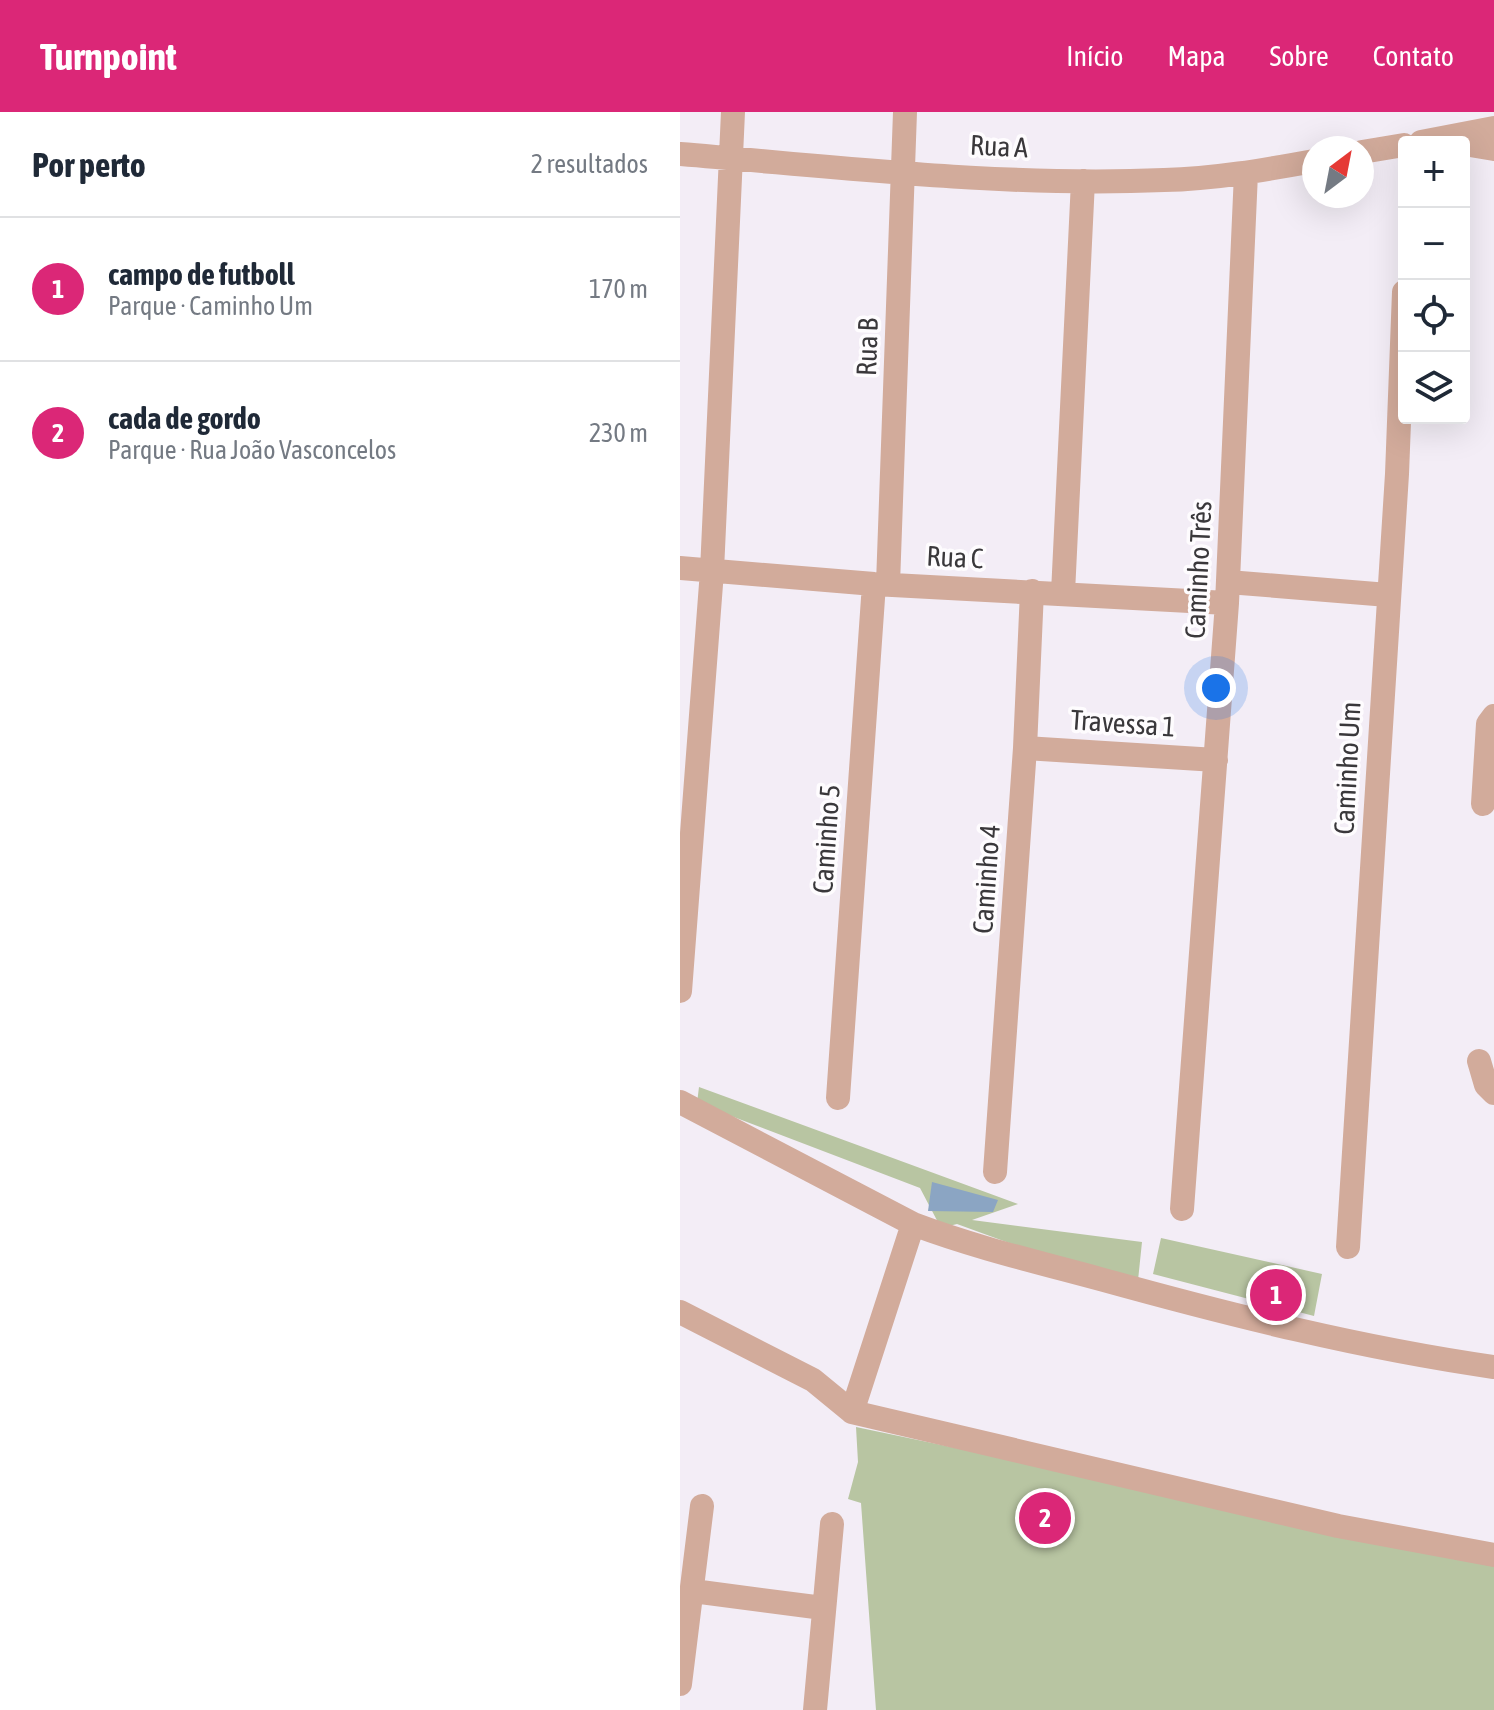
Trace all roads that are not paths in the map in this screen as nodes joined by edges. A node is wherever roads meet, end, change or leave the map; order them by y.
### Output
1 (733, 112) edge
2 (905, 112) edge
3 (1494, 128) edge
4 (1458, 136) edge
5 (1470, 145) edge
6 (1398, 146) edge
7 (1494, 149) edge
8 (1374, 150) edge
9 (680, 154) edge
10 (730, 158) junction
11 (1302, 163) edge
12 (905, 171) junction
13 (1246, 173) junction
14 (1083, 181) junction
15 (1401, 352) edge
16 (680, 568) edge
17 (712, 571) junction
18 (881, 584) junction
19 (1032, 591) junction
20 (1228, 592) junction
21 (1063, 593) junction
22 (1388, 595) junction
23 (691, 682) edge
24 (1494, 716) edge
25 (1025, 748) junction
26 (1216, 760) junction
27 (1483, 804) dead end
28 (680, 991) edge
29 (1479, 1061) dead end
30 (1494, 1093) edge
31 (838, 1098) dead end
32 (680, 1102) edge
33 (995, 1172) dead end
34 (1182, 1209) dead end
35 (913, 1224) junction
36 (1348, 1247) dead end
37 (680, 1312) edge
38 (1494, 1367) edge
39 (852, 1412) junction
40 (702, 1506) dead end
41 (832, 1524) dead end
42 (1494, 1555) edge
43 (693, 1591) junction
44 (823, 1608) junction
45 (680, 1684) edge
46 (815, 1710) edge

1 - 10 street
2 - 12 street, Rua B
3 - 4 street
5 - 7 street
6 - 8 street
9 - 10 street, Rua A
10 - 12 street, Rua A
10 - 17 street
11 - 13 street, Rua A
12 - 14 street, Rua A
12 - 18 street, Rua B
13 - 14 street, Rua A
13 - 20 street, Caminho Três
14 - 21 street
15 - 22 street, Caminho Um
16 - 17 street, Rua C
17 - 18 street, Rua C
17 - 23 street
18 - 19 street, Rua C
18 - 31 street, Caminho 5
19 - 21 street, Rua C
19 - 25 street, Caminho 4
20 - 21 street, Rua C
20 - 22 street, Rua C
20 - 26 street, Caminho Três
22 - 36 street, Caminho Um
23 - 28 street
24 - 27 street
25 - 26 street, Travessa 1
25 - 33 street, Caminho 4
26 - 34 street, Caminho Três
29 - 30 street
32 - 35 street
35 - 38 street
35 - 39 street
37 - 39 street
39 - 42 street
40 - 43 street
41 - 44 street
43 - 44 street
43 - 45 street
44 - 46 street

